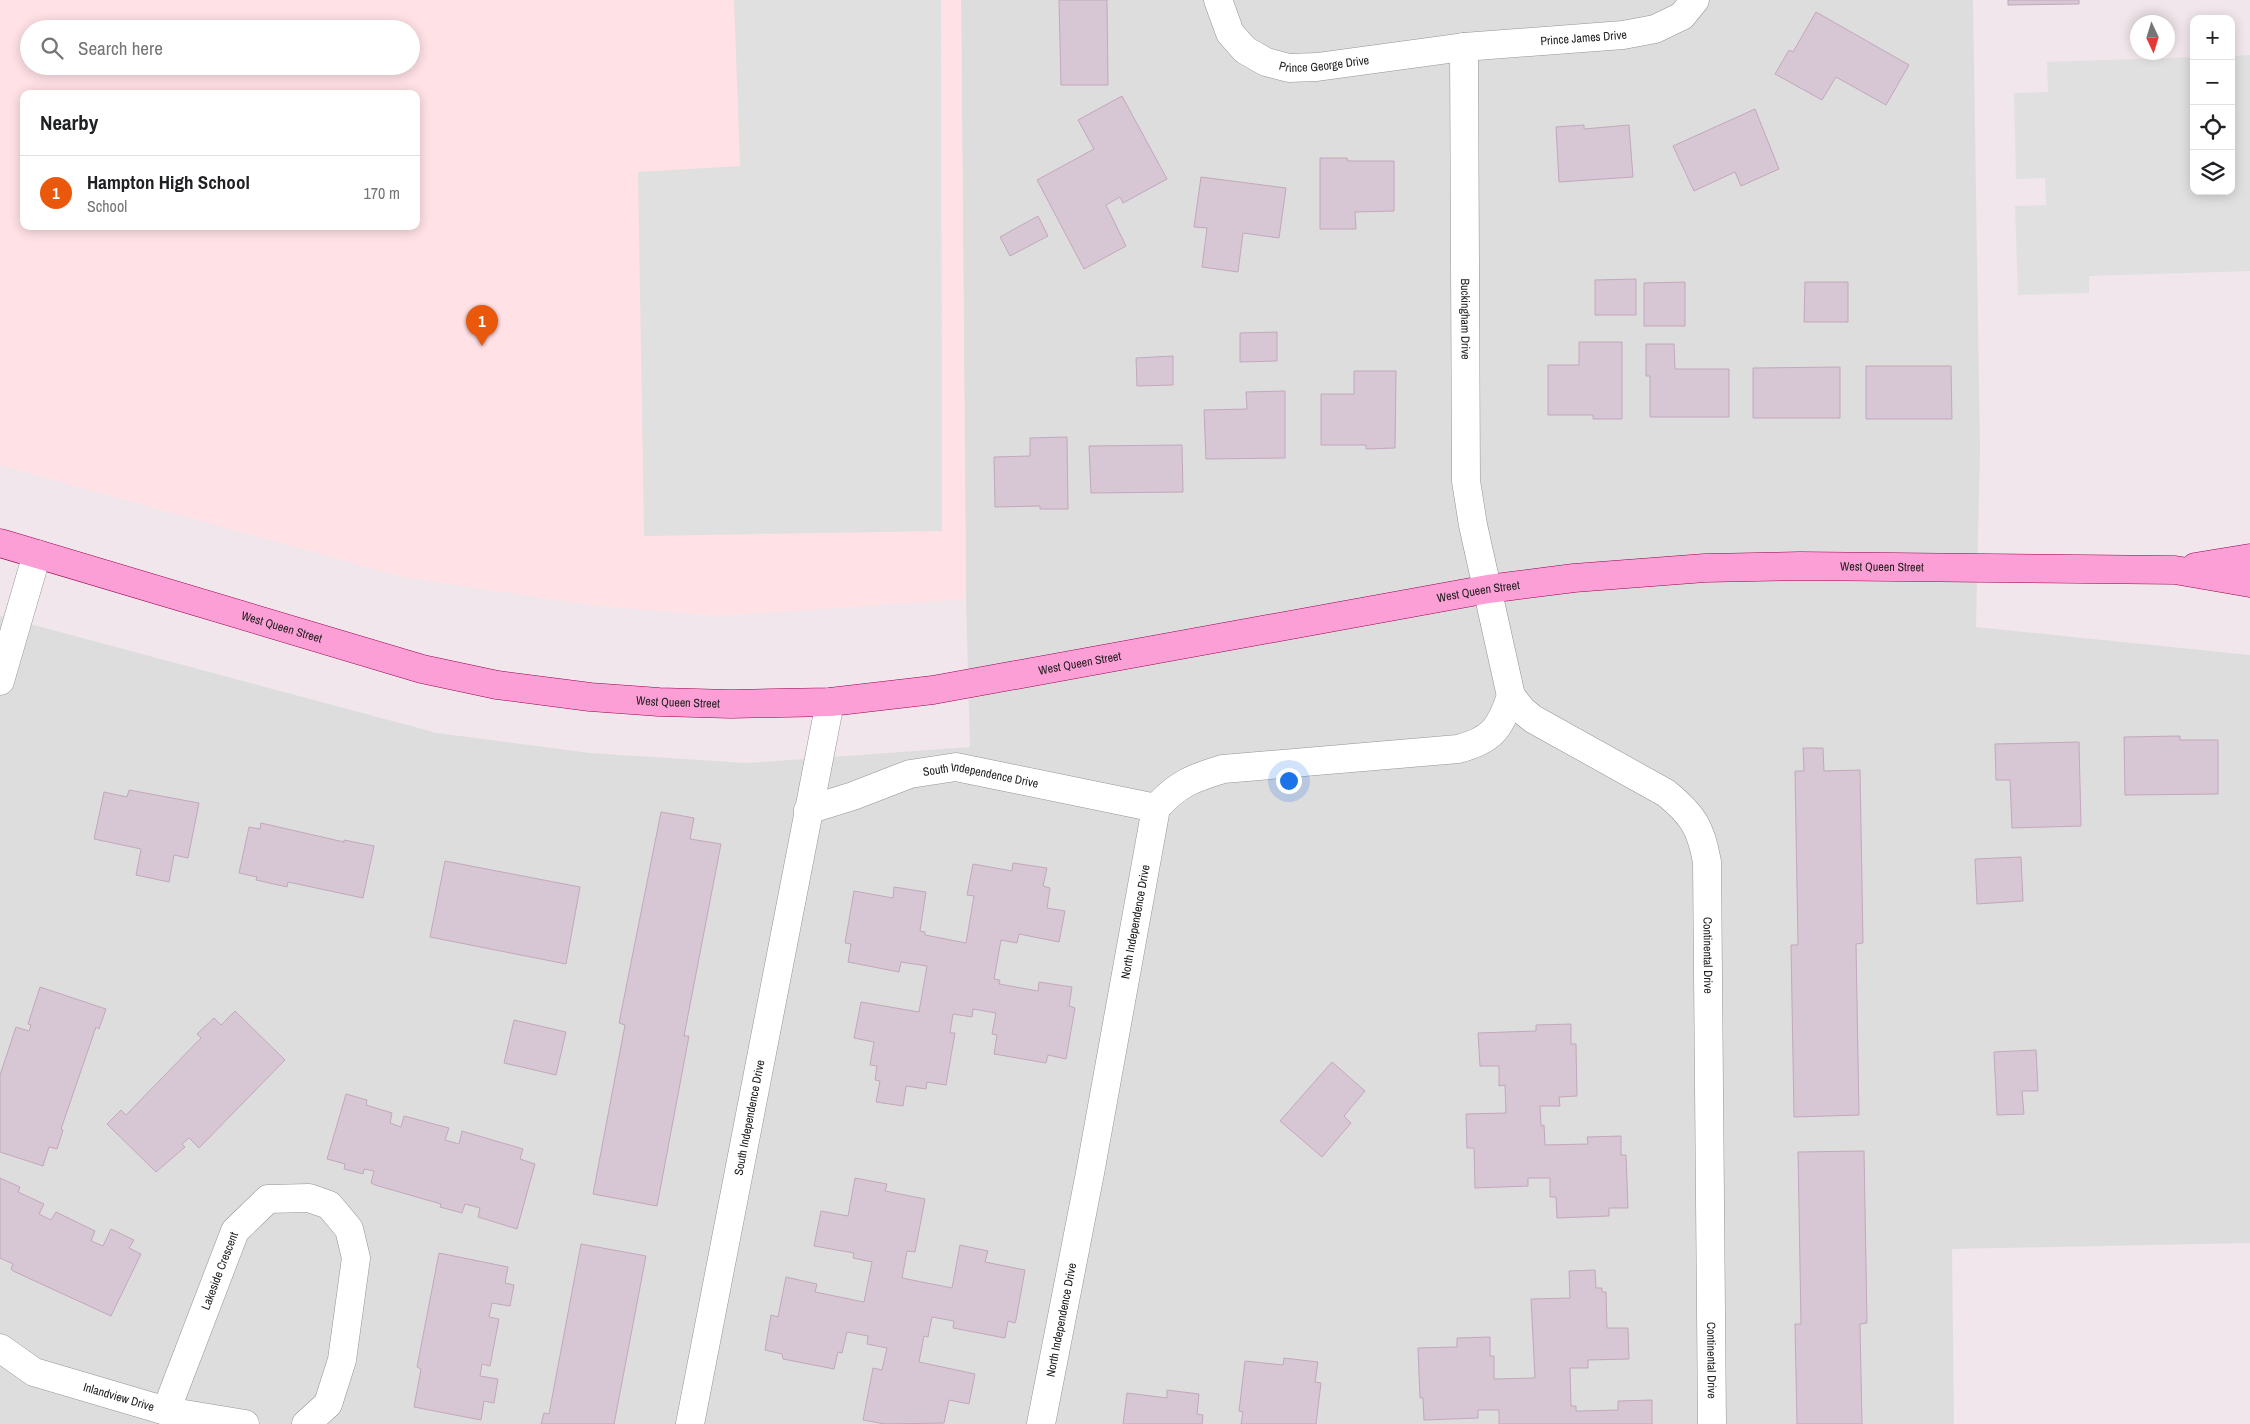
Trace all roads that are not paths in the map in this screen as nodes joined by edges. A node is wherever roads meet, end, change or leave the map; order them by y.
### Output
1 (1218, 0) edge
2 (1695, 0) edge
3 (1464, 47) junction
4 (0, 543) edge
5 (37, 554) junction
6 (2250, 558) edge
7 (2174, 570) junction
8 (2250, 584) edge
9 (1488, 589) junction
10 (0, 681) edge
11 (1511, 696) junction
12 (830, 702) junction
13 (1156, 808) junction
14 (808, 810) junction
15 (0, 1348) edge
16 (166, 1411) junction
17 (246, 1424) edge
18 (306, 1424) edge
19 (690, 1424) edge
20 (1040, 1424) edge
21 (1712, 1424) edge

1 - 3 street, Prince George Drive
2 - 3 street, Prince James Drive
3 - 9 street, Buckingham Drive
4 - 5 main road, West Queen Street
5 - 10 street
5 - 12 main road, West Queen Street
6 - 7 main road, West Queen Street
7 - 8 main road, West Queen Street
7 - 9 main road, West Queen Street
9 - 11 street
9 - 12 main road, West Queen Street
11 - 13 street
11 - 21 street, Continental Drive
12 - 14 street, South Independence Drive
13 - 14 street, South Independence Drive
13 - 20 street, North Independence Drive
14 - 19 street, South Independence Drive
15 - 16 street, Inlandview Drive
16 - 17 street, Inlandview Drive
16 - 18 street, Lakeside Crescent

